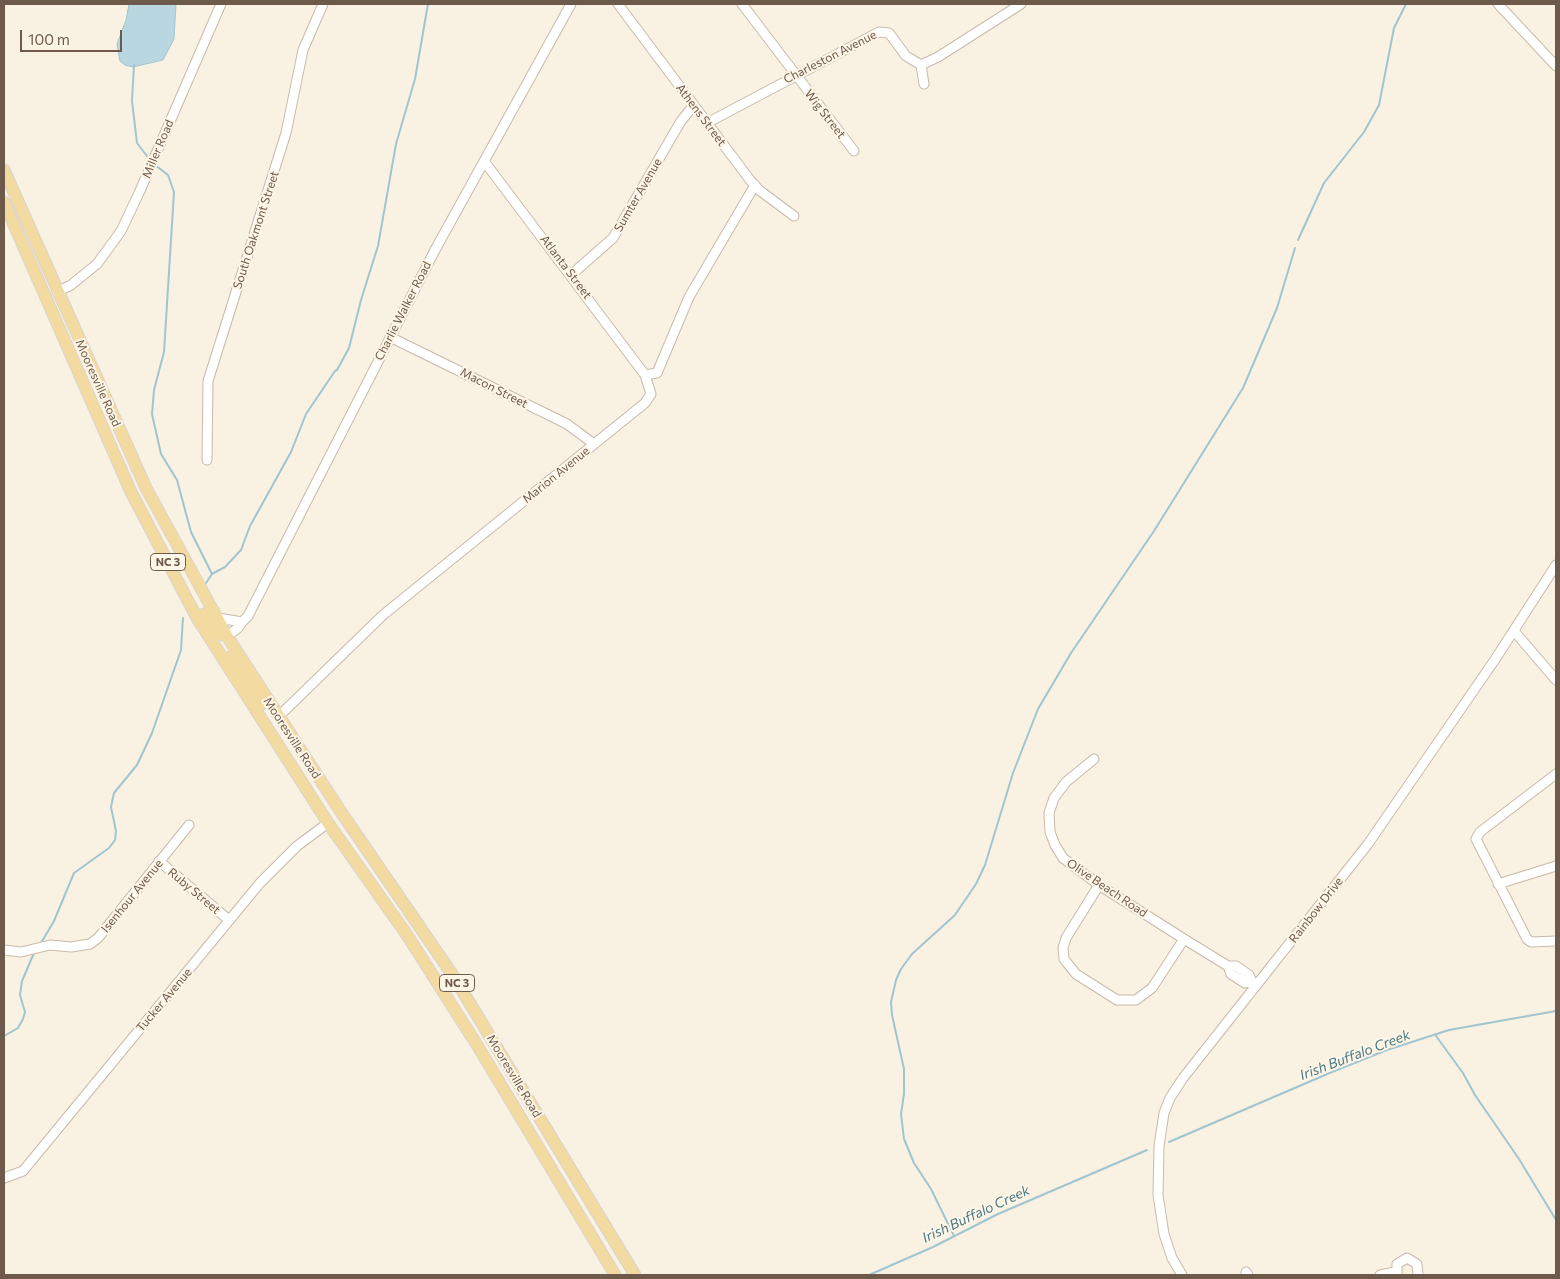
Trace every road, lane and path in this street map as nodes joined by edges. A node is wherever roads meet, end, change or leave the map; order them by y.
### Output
1 (220, 4) edge
2 (323, 4) edge
3 (571, 4) edge
4 (618, 4) edge
5 (742, 4) edge
6 (1021, 4) edge
7 (1498, 4) edge
8 (921, 65) junction
9 (1556, 66) edge
10 (795, 74) junction
11 (924, 84) dead end
12 (694, 105) junction
13 (707, 123) junction
14 (854, 151) dead end
15 (484, 161) junction
16 (4, 170) edge
17 (755, 185) junction
18 (4, 202) edge
19 (794, 216) dead end
20 (20, 240) junction
21 (49, 273) junction
22 (572, 275) junction
23 (75, 282) junction
24 (57, 292) junction
25 (54, 314) junction
26 (390, 336) junction
27 (90, 365) junction
28 (645, 375) junction
29 (594, 444) junction
30 (207, 460) dead end
31 (166, 558) junction
32 (1556, 566) edge
33 (218, 618) junction
34 (242, 622) junction
35 (1514, 631) junction
36 (227, 636) junction
37 (220, 655) junction
38 (1556, 680) edge
39 (278, 717) junction
40 (288, 732) junction
41 (1094, 759) dead end
42 (1556, 774) edge
43 (328, 823) junction
44 (189, 824) dead end
45 (159, 862) junction
46 (1556, 866) edge
47 (1498, 884) junction
48 (1099, 885) junction
49 (229, 920) junction
50 (1184, 939) junction
51 (1556, 942) edge
52 (4, 950) edge
53 (1254, 983) junction
54 (480, 1020) junction
55 (466, 1028) junction
56 (4, 1178) edge
57 (1396, 1273) edge
58 (615, 1275) edge
59 (635, 1275) edge
60 (1182, 1275) edge
61 (1380, 1275) edge
62 (1418, 1275) edge

1 - 23 street, Miller Road
2 - 30 street, South Oakmont Street
3 - 15 street, Charlie Walker Road
4 - 12 street, Athens Street
5 - 10 street, Wig Street
6 - 8 street
7 - 9 street
8 - 10 street, Charleston Avenue
8 - 11 street
10 - 13 street, Charleston Avenue
10 - 14 street, Wig Street
12 - 13 street, Athens Street
12 - 22 street, Sumter Avenue
13 - 17 street, Athens Street
15 - 22 street, Atlanta Street
15 - 26 street, Charlie Walker Road
16 - 21 main road, Mooresville Road / NC 3
17 - 19 street, Athens Street
17 - 28 street
18 - 20 main road, Mooresville Road / NC 3
20 - 24 main road
20 - 25 main road, Mooresville Road / NC 3
21 - 23 street
21 - 24 main road, Mooresville Road / NC 3
22 - 28 street, Atlanta Street
23 - 24 street, Miller Road
24 - 27 main road, Mooresville Road / NC 3
25 - 27 main road
25 - 31 main road, Mooresville Road / NC 3
26 - 29 street, Macon Street
26 - 34 street, Charlie Walker Road
27 - 33 main road, Mooresville Road / NC 3
28 - 29 street, Marion Avenue
29 - 39 street, Marion Avenue
31 - 36 main road
31 - 37 main road, Mooresville Road / NC 3
32 - 35 street, Rainbow Drive
33 - 34 street
33 - 36 main road, Mooresville Road / NC 3
34 - 36 street, Charlie Walker Road
35 - 38 street
35 - 53 street, Rainbow Drive
36 - 39 main road, Mooresville Road / NC 3
37 - 40 main road
37 - 43 main road, Mooresville Road / NC 3
39 - 40 main road, Mooresville Road / NC 3
40 - 54 main road, Mooresville Road / NC 3
41 - 48 street, Olive Beach Road
42 - 47 street
43 - 49 street, Tucker Avenue
43 - 55 main road, Mooresville Road / NC 3
44 - 45 street, Isenhour Avenue
45 - 49 street, Ruby Street
45 - 52 street, Isenhour Avenue
46 - 47 street
47 - 51 street
48 - 50 street, Olive Beach Road
48 - 50 street
49 - 56 street, Tucker Avenue
50 - 53 street, Olive Beach Road
53 - 60 street, Rainbow Drive
54 - 55 main road
54 - 59 main road, Mooresville Road / NC 3
55 - 58 main road, Mooresville Road / NC 3
57 - 61 street
57 - 62 street

